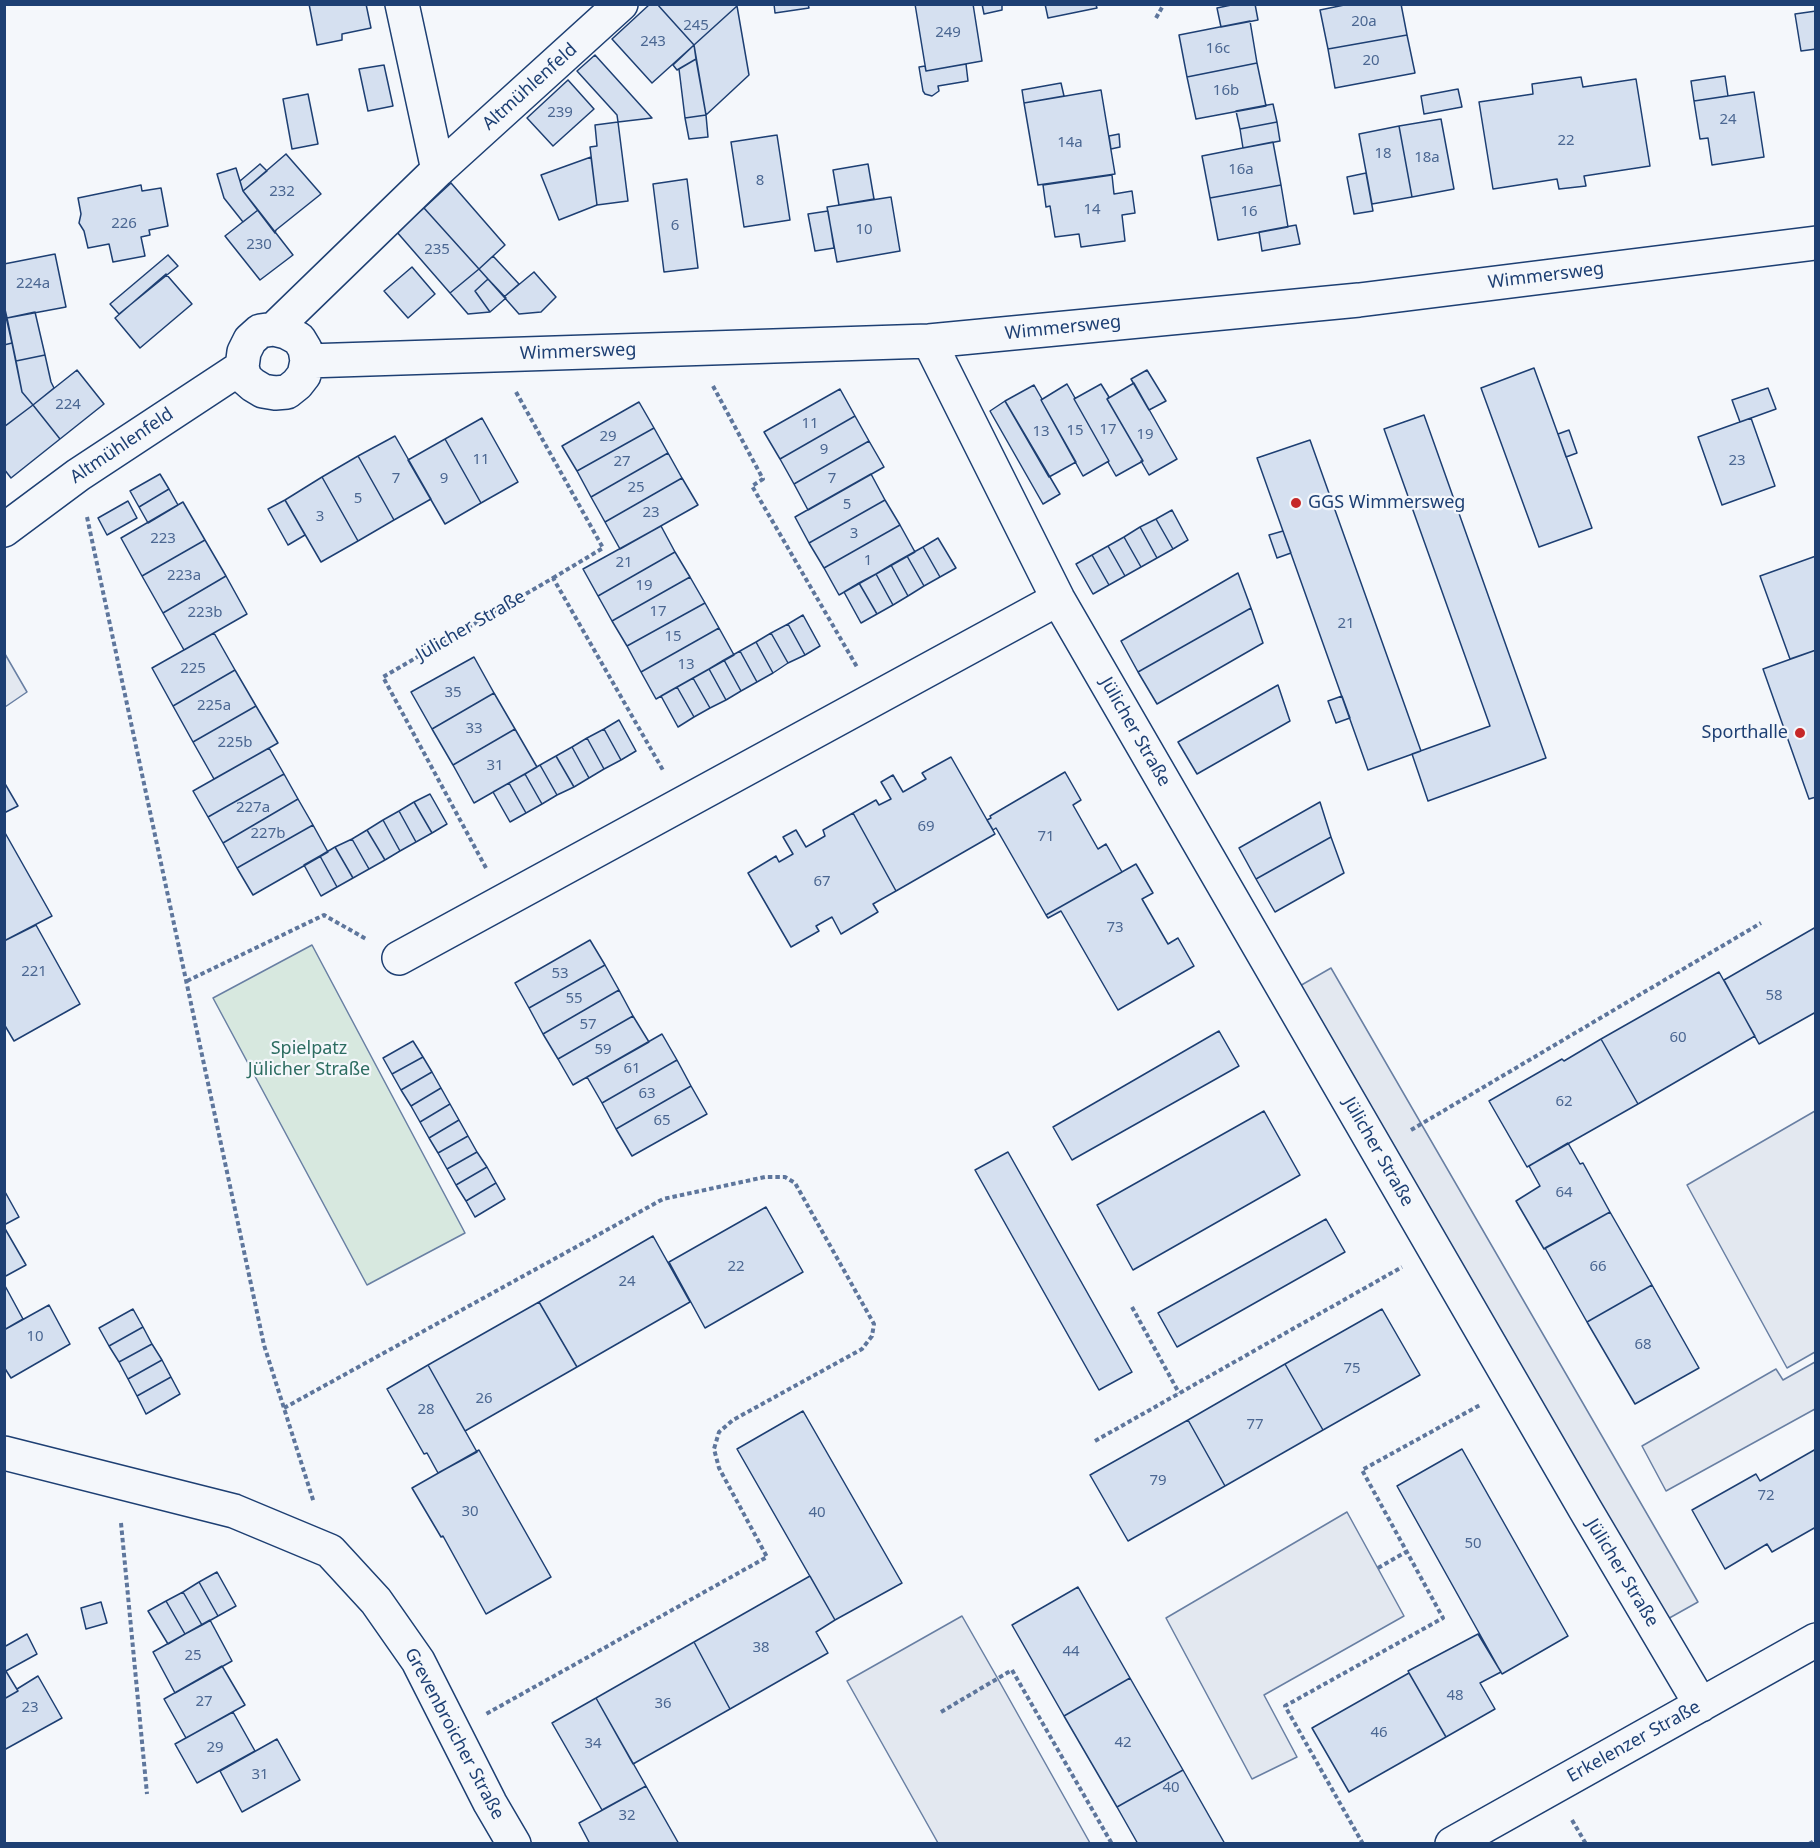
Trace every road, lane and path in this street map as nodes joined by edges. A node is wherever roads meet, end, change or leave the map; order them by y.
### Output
1 (402, 4) edge
2 (621, 4) edge
3 (1164, 4) edge
4 (1156, 18) dead end
5 (438, 170) junction
6 (1815, 243) edge
7 (274, 329) junction
8 (929, 341) junction
9 (693, 349) junction
10 (496, 355) junction
11 (307, 361) junction
12 (242, 367) junction
13 (78, 475) junction
14 (4, 530) edge
15 (553, 578) junction
16 (1058, 599) junction
17 (875, 699) junction
18 (683, 804) junction
19 (504, 901) junction
20 (1761, 923) dead end
21 (399, 958) joint
22 (187, 981) junction
23 (1377, 1150) junction
24 (1434, 1249) junction
25 (1132, 1307) dead end
26 (1514, 1386) junction
27 (1179, 1393) junction
28 (284, 1408) junction
29 (1095, 1441) dead end
30 (4, 1452) edge
31 (117, 1480) junction
32 (330, 1551) junction
33 (1406, 1552) junction
34 (1378, 1568) dead end
35 (1815, 1640) edge
36 (1701, 1705) junction
37 (941, 1712) dead end
38 (454, 1732) junction
39 (147, 1794) dead end
40 (1815, 1840) edge
41 (514, 1844) edge
42 (1112, 1844) edge
43 (1363, 1844) edge
44 (1452, 1844) edge
45 (1809, 1844) edge

1 - 5 street
2 - 5 street, Altmühlenfeld
3 - 4 path
5 - 7 street, Altmühlenfeld
6 - 8 street, Wimmersweg
7 - 11 street
7 - 12 street, Altmühlenfeld
8 - 9 street, Wimmersweg
8 - 16 street, Jülicher Straße
9 - 10 street, Wimmersweg
9 - 17 path
10 - 11 street, Wimmersweg
10 - 15 path
11 - 12 street
12 - 13 street, Altmühlenfeld
13 - 14 street, Altmühlenfeld
13 - 22 path
15 - 18 path
15 - 19 path, Jülicher Straße
16 - 17 street
16 - 23 street, Jülicher Straße
17 - 18 street
18 - 19 street
19 - 21 street
20 - 23 path
21 - 22 path
22 - 28 path
23 - 24 street, Jülicher Straße
24 - 26 street, Jülicher Straße
24 - 27 path
25 - 27 path
26 - 33 path
26 - 36 street, Jülicher Straße
27 - 29 path
28 - 32 path
28 - 38 path
30 - 31 street, Grevenbroicher Straße
31 - 32 street, Grevenbroicher Straße
31 - 39 path
32 - 38 street, Grevenbroicher Straße
33 - 34 path
33 - 43 path
35 - 36 street, Erkelenzer Straße
36 - 44 street, Erkelenzer Straße
37 - 42 path
38 - 41 street, Grevenbroicher Straße
40 - 45 path

